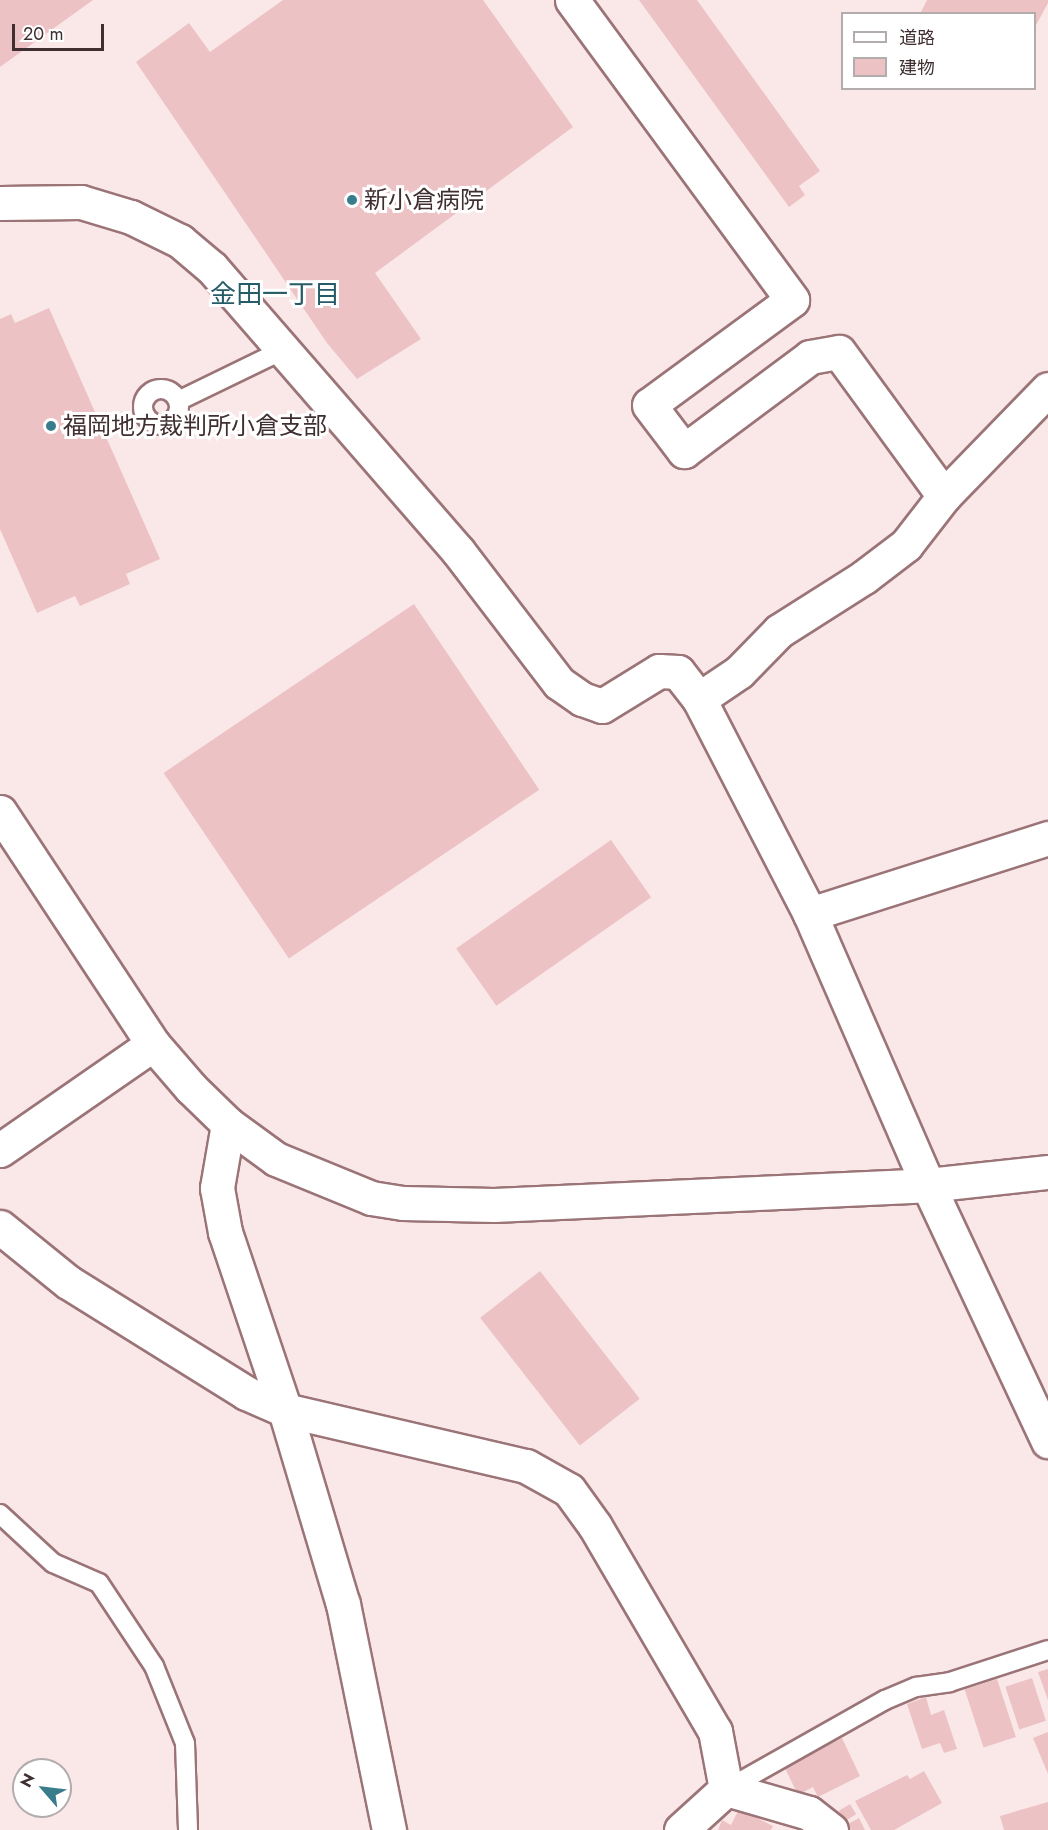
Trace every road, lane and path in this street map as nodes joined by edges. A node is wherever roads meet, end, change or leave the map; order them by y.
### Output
1 (572, 0) edge
2 (0, 203) edge
3 (283, 350) junction
4 (1048, 389) edge
5 (178, 402) dead end
6 (944, 496) junction
7 (699, 699) junction
8 (0, 812) edge
9 (1048, 837) edge
10 (810, 914) junction
11 (153, 1044) junction
12 (228, 1124) junction
13 (0, 1150) edge
14 (1048, 1172) edge
15 (928, 1185) junction
16 (0, 1227) edge
17 (285, 1410) junction
18 (1048, 1442) edge
19 (0, 1514) edge
20 (1048, 1650) edge
21 (726, 1789) junction
22 (188, 1830) edge
23 (389, 1830) edge
24 (681, 1830) edge
25 (831, 1830) edge

1 - 6 street
2 - 3 street
3 - 5 lane
3 - 7 street
4 - 6 street
6 - 7 street
7 - 10 street
8 - 11 street
9 - 10 street
10 - 15 street
11 - 12 street
11 - 13 street
12 - 15 street
12 - 17 street
14 - 15 street
15 - 18 street
16 - 17 street
17 - 21 street
17 - 23 street
19 - 22 lane
20 - 21 lane
21 - 24 street
21 - 25 street

